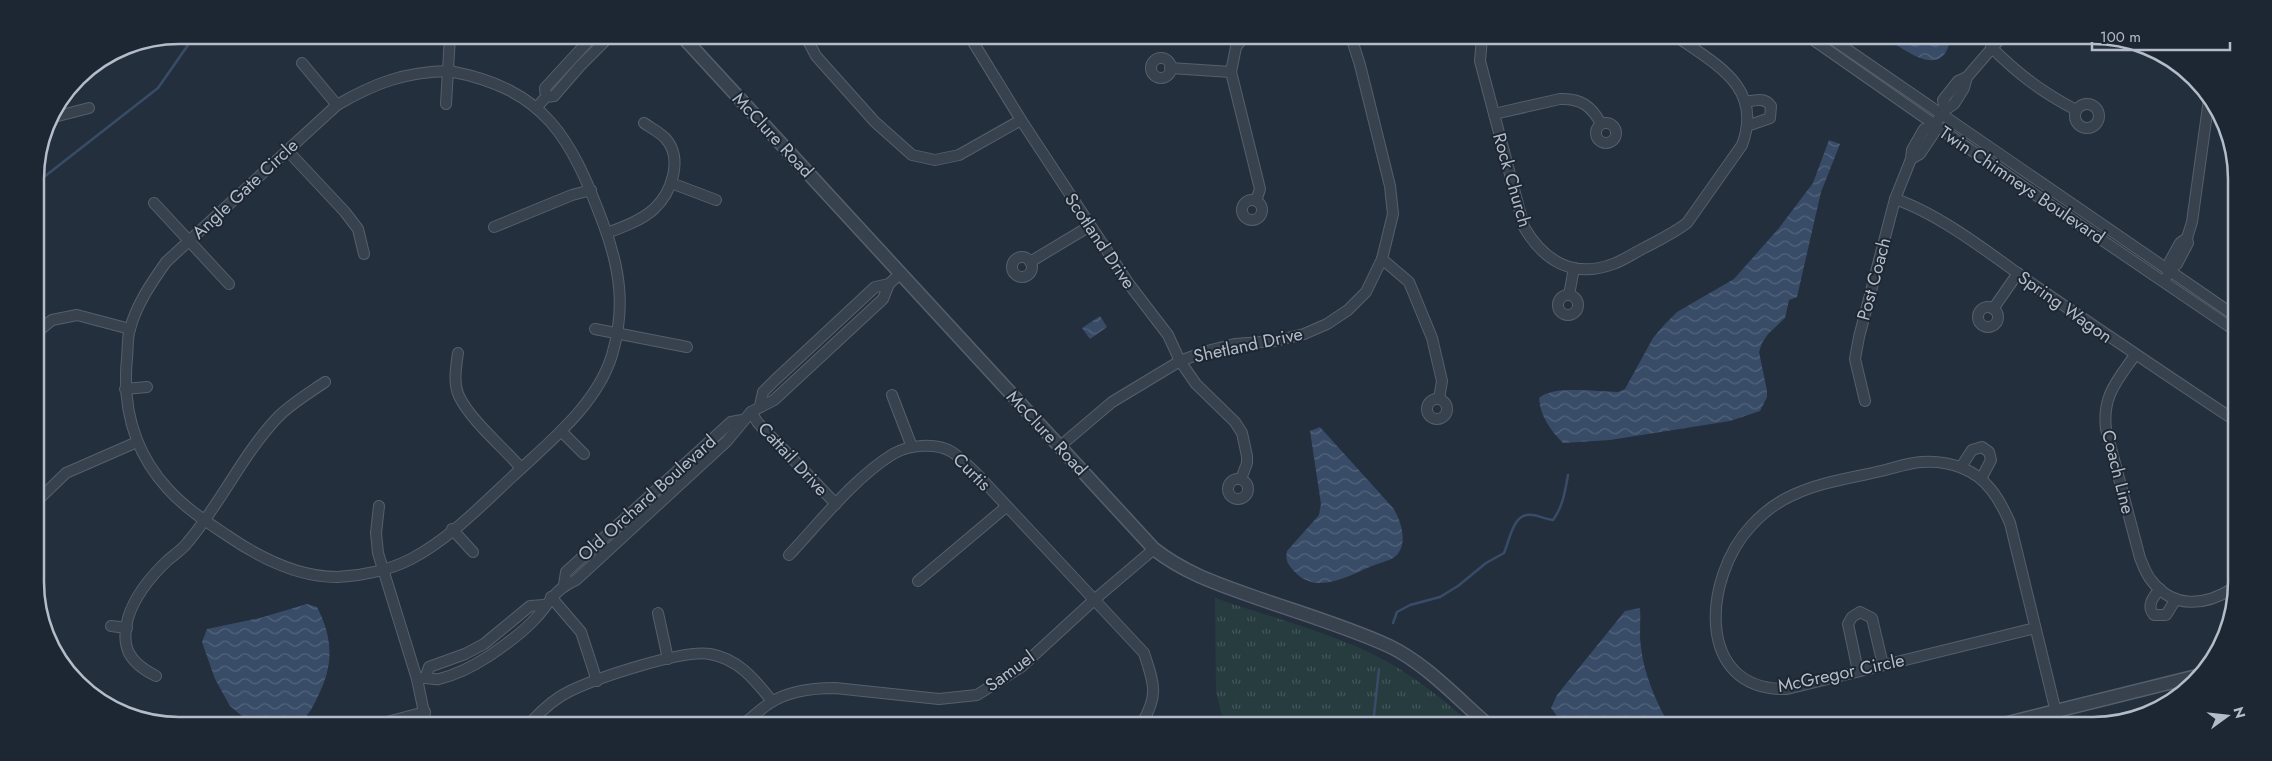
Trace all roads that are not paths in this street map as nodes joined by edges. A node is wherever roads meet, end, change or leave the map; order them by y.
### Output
1 (450, 44) edge
2 (586, 44) edge
3 (602, 44) edge
4 (689, 44) edge
5 (810, 44) edge
6 (974, 44) edge
7 (1238, 44) edge
8 (1353, 44) edge
9 (1482, 44) edge
10 (1687, 44) edge
11 (1819, 44) edge
12 (1840, 44) edge
13 (1994, 44) edge
14 (1991, 47) junction
15 (302, 64) dead end
16 (1170, 68) dead end
17 (449, 72) junction
18 (1231, 72) junction
19 (546, 98) junction
20 (1745, 102) junction
21 (446, 104) dead end
22 (337, 105) junction
23 (2207, 106) edge
24 (89, 108) dead end
25 (536, 108) junction
26 (2076, 110) dead end
27 (1943, 112) junction
28 (1494, 114) junction
29 (60, 116) edge
30 (1021, 120) junction
31 (644, 123) dead end
32 (1601, 124) dead end
33 (1747, 126) junction
34 (1933, 127) junction
35 (288, 150) junction
36 (671, 184) junction
37 (591, 190) junction
38 (1895, 199) junction
39 (716, 200) dead end
40 (1256, 201) dead end
41 (154, 203) dead end
42 (1090, 226) junction
43 (494, 227) dead end
44 (607, 233) junction
45 (189, 241) junction
46 (364, 254) dead end
47 (1382, 259) junction
48 (1030, 262) dead end
49 (1574, 268) junction
50 (2171, 269) junction
51 (901, 273) junction
52 (2018, 273) junction
53 (2163, 281) junction
54 (229, 284) dead end
55 (1569, 295) dead end
56 (1993, 309) dead end
57 (2228, 311) edge
58 (44, 326) edge
59 (2228, 326) edge
60 (130, 329) junction
61 (595, 329) dead end
62 (618, 333) junction
63 (687, 347) dead end
64 (458, 353) dead end
65 (2135, 355) junction
66 (1180, 361) junction
67 (325, 382) dead end
68 (147, 387) dead end
69 (125, 389) junction
70 (892, 395) dead end
71 (1438, 399) dead end
72 (1865, 401) dead end
73 (755, 409) junction
74 (2228, 416) edge
75 (561, 431) junction
76 (137, 442) junction
77 (912, 447) junction
78 (1059, 447) junction
79 (584, 454) dead end
80 (1961, 467) junction
81 (521, 468) junction
82 (1241, 479) dead end
83 (1981, 479) junction
84 (44, 494) edge
85 (836, 504) junction
86 (378, 506) dead end
87 (1006, 507) junction
88 (204, 520) junction
89 (452, 529) junction
90 (1154, 549) junction
91 (473, 552) dead end
92 (789, 555) dead end
93 (384, 570) junction
94 (918, 581) dead end
95 (2160, 589) junction
96 (2227, 592) edge
97 (2176, 599) junction
98 (1094, 600) junction
99 (548, 601) junction
100 (658, 613) dead end
101 (110, 626) dead end
102 (126, 628) junction
103 (2035, 628) junction
104 (668, 659) junction
105 (1883, 665) junction
106 (1858, 671) junction
107 (156, 676) dead end
108 (422, 678) junction
109 (2189, 678) edge
110 (597, 681) junction
111 (772, 701) junction
112 (2056, 712) junction
113 (426, 717) edge
114 (536, 717) edge
115 (752, 717) edge
116 (1146, 717) edge
117 (1479, 717) edge
118 (2036, 717) edge

1 - 17 street
2 - 19 street
3 - 19 street
4 - 51 street, McClure Road
5 - 30 street
6 - 30 street, Scotland Drive
7 - 18 street
8 - 47 street, Shetland Drive
9 - 28 street, Rock Church
10 - 20 street, Rock Church
11 - 34 street, Twin Chimneys Boulevard
12 - 27 street, Twin Chimneys Boulevard
13 - 14 street
14 - 26 street
14 - 27 street
15 - 22 street
16 - 18 street
17 - 21 street
17 - 22 street, Angle Gate Circle
17 - 25 street, Angle Gate Circle
18 - 40 street
19 - 25 street
20 - 33 street, Rock Church
20 - 33 street
22 - 35 street, Angle Gate Circle
23 - 50 street
24 - 29 street
25 - 37 street, Angle Gate Circle
27 - 34 street
27 - 50 street, Twin Chimneys Boulevard
28 - 32 street
28 - 49 street, Rock Church
30 - 42 street, Scotland Drive
31 - 36 street
33 - 49 street, Rock Church
34 - 38 street, Post Coach
34 - 53 street, Twin Chimneys Boulevard
35 - 45 street, Angle Gate Circle
35 - 46 street
36 - 39 street
36 - 44 street
37 - 43 street
37 - 44 street, Angle Gate Circle
38 - 52 street, Spring Wagon
38 - 72 street, Post Coach
41 - 45 street
42 - 48 street
42 - 66 street, Scotland Drive
44 - 62 street, Angle Gate Circle
45 - 54 street
45 - 60 street, Angle Gate Circle
47 - 66 street, Shetland Drive
47 - 71 street
49 - 55 street
50 - 53 street
50 - 57 street, Twin Chimneys Boulevard
51 - 73 street, Old Orchard Boulevard
51 - 78 street, McClure Road
52 - 56 street
52 - 65 street, Spring Wagon
53 - 59 street, Twin Chimneys Boulevard
58 - 60 street
60 - 69 street, Angle Gate Circle
61 - 62 street
62 - 63 street
62 - 75 street, Angle Gate Circle
64 - 81 street
65 - 74 street, Spring Wagon
65 - 95 street, Coach Line
66 - 78 street, Shetland Drive
66 - 82 street, Scotland Drive
67 - 88 street
68 - 69 street
69 - 76 street, Angle Gate Circle
70 - 77 street
73 - 85 street, Cattail Drive
73 - 99 street, Old Orchard Boulevard
75 - 79 street
75 - 81 street, Angle Gate Circle
76 - 84 street
76 - 88 street, Angle Gate Circle
77 - 85 street, Curtis
77 - 87 street, Curtis
78 - 90 street, McClure Road
80 - 83 street, McGregor Circle
80 - 83 street
80 - 106 street, McGregor Circle
81 - 89 street, Angle Gate Circle
83 - 103 street, McGregor Circle
85 - 92 street, Curtis
86 - 93 street
87 - 94 street
87 - 98 street, Curtis
88 - 93 street, Angle Gate Circle
88 - 102 street
89 - 91 street
89 - 93 street, Angle Gate Circle
90 - 98 street, Samuel
90 - 117 street, McClure Road
93 - 108 street
95 - 97 street, Coach Line
95 - 97 street
96 - 97 street, Coach Line
98 - 111 street, Samuel
98 - 116 street, Curtis
99 - 108 street, Old Orchard Boulevard
99 - 110 street
100 - 104 street
101 - 102 street
102 - 107 street
103 - 105 street, McGregor Circle
103 - 112 street, McGregor Circle
104 - 110 street
104 - 111 street
105 - 106 street, McGregor Circle
105 - 106 street
108 - 113 street
109 - 112 street
110 - 114 street
111 - 115 street, Samuel
112 - 118 street

